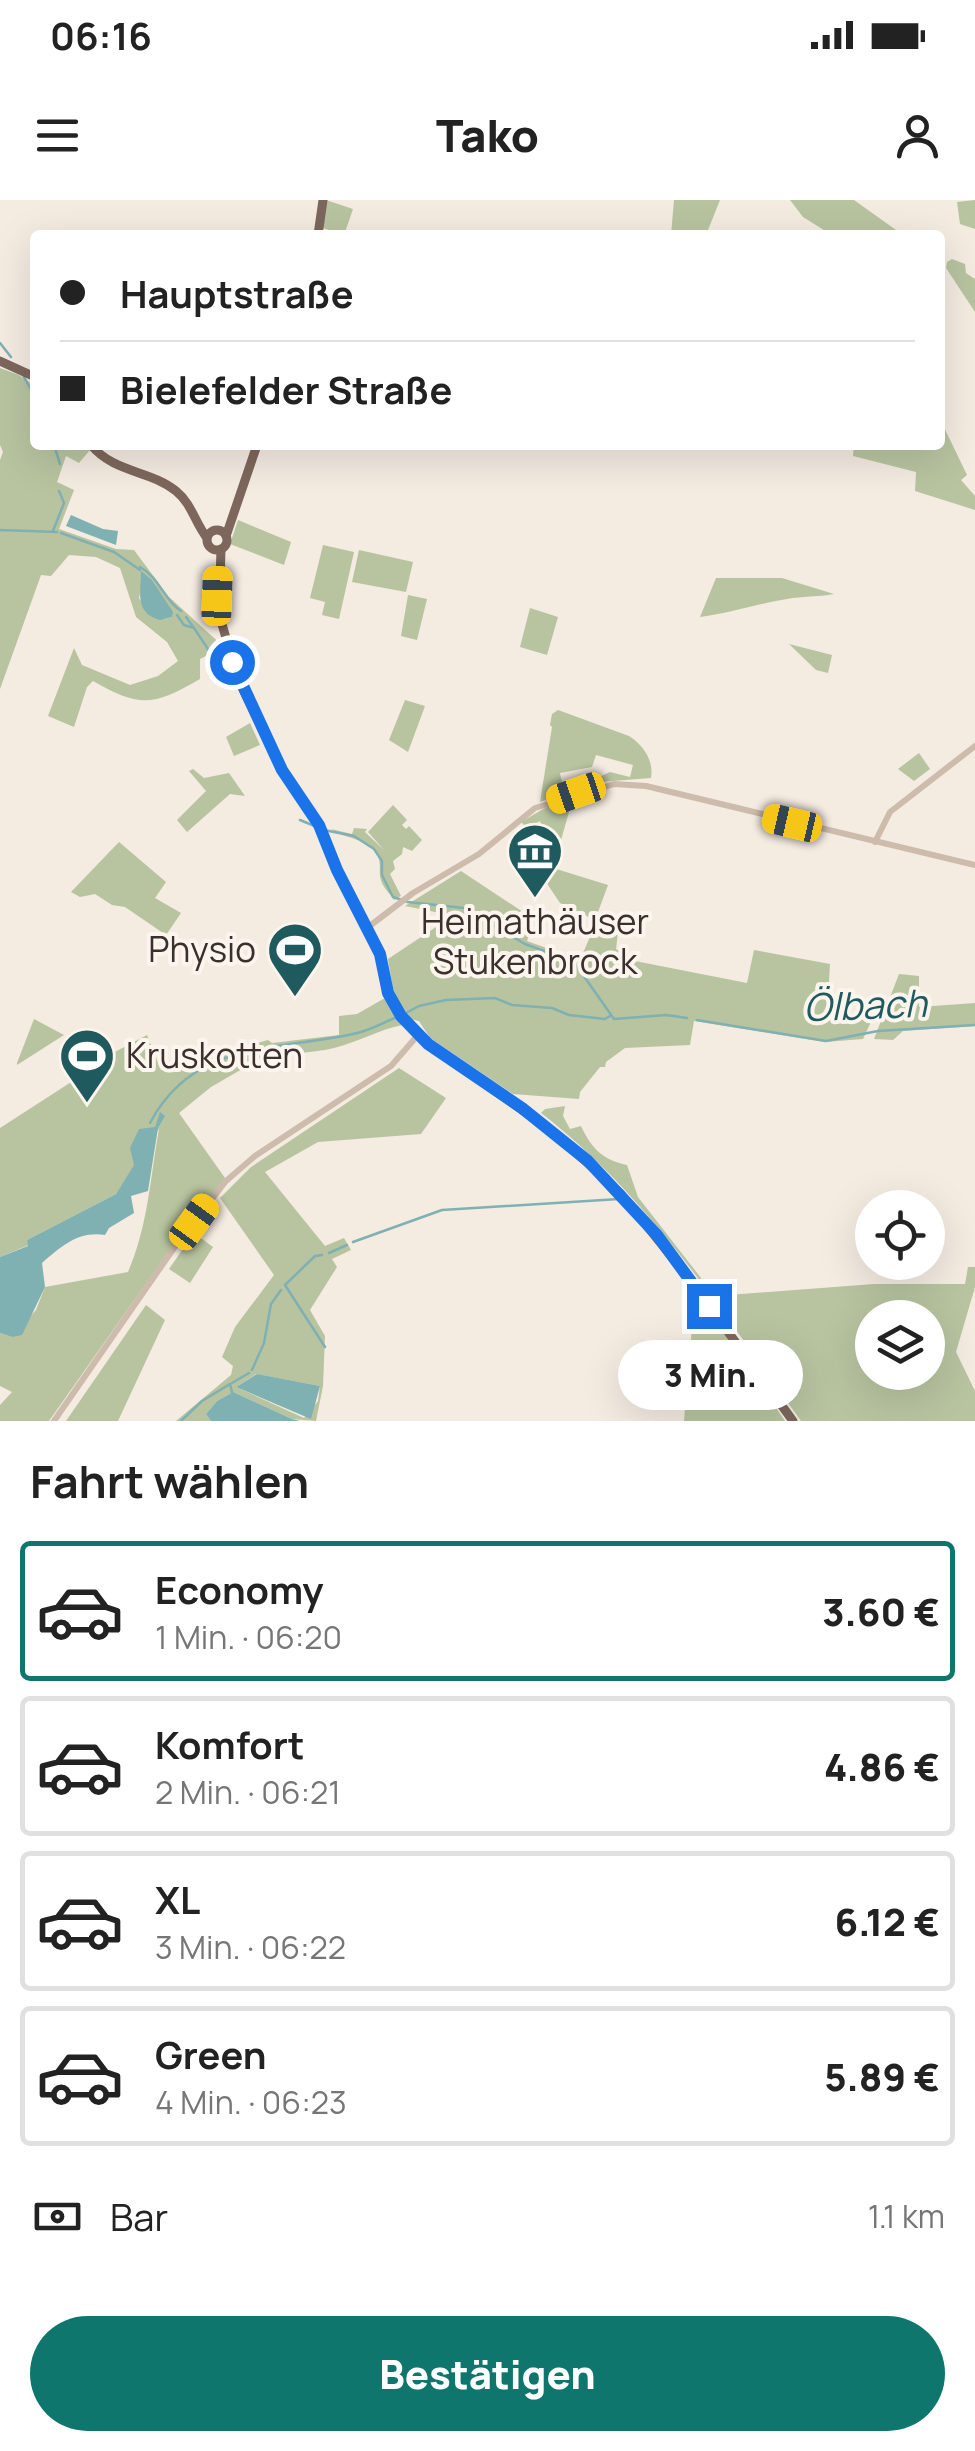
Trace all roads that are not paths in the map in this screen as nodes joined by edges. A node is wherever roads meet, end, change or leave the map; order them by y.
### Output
1 (323, 200) edge
2 (319, 230) edge
3 (0, 361) edge
4 (30, 375) edge
5 (97, 450) edge
6 (255, 450) edge
7 (217, 539) junction
8 (975, 746) edge
9 (875, 842) junction
10 (975, 865) edge
11 (367, 928) junction
12 (418, 1036) junction
13 (54, 1421) edge
14 (793, 1421) edge

1 - 2 main road
3 - 4 main road
5 - 7 main road
6 - 7 main road
7 - 11 main road
8 - 9 street
9 - 10 street
9 - 11 street
11 - 12 main road
12 - 13 street
12 - 14 main road

